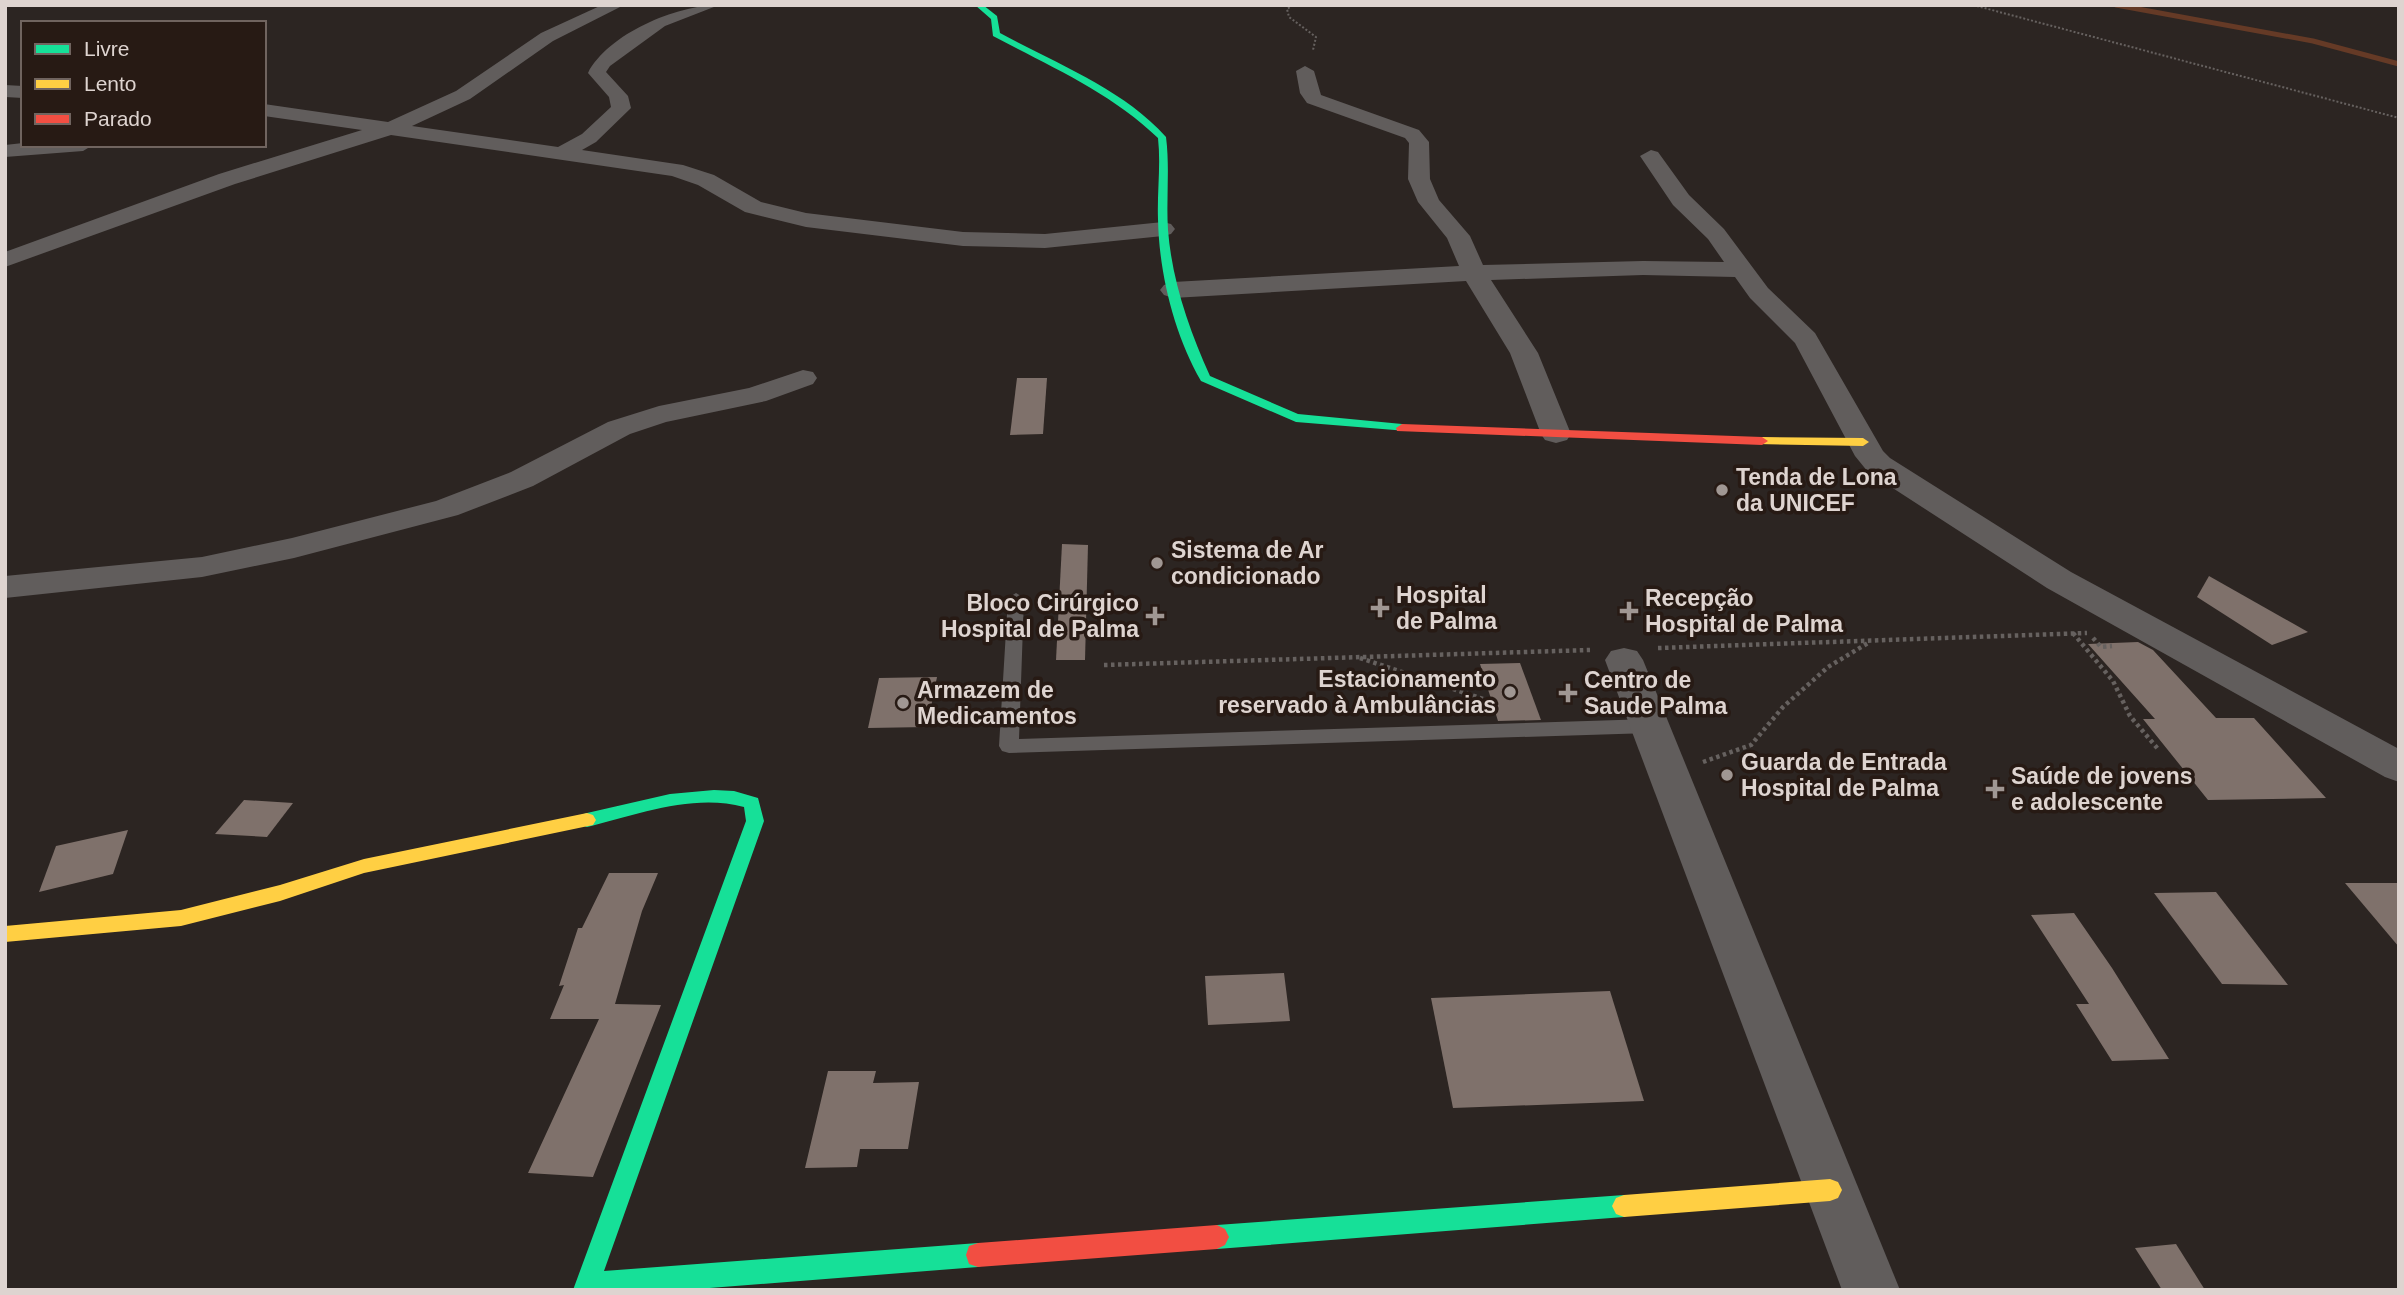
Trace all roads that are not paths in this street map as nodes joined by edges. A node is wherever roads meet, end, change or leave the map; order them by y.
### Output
1 (616, 5) edge
2 (711, 5) edge
3 (978, 5) edge
4 (1306, 71) road end
5 (266, 110) edge
6 (383, 131) junction
7 (287, 139) dead end
8 (57, 147) edge
9 (5, 151) edge
10 (562, 153) junction
11 (1651, 156) dead end
12 (1163, 229) junction
13 (5, 260) edge
14 (1740, 270) junction
15 (1474, 273) junction
16 (1173, 290) junction
17 (803, 377) dead end
18 (1556, 434) junction
19 (1863, 442) junction
20 (5, 587) edge
21 (1016, 598) dead end
22 (1625, 660) dead end
23 (1650, 726) junction
24 (2396, 761) edge
25 (5, 934) edge
26 (1829, 1190) junction
27 (586, 1287) edge
28 (1871, 1290) edge

1 - 6 street
2 - 10 street
3 - 12 street
4 - 15 street
5 - 6 street
6 - 7 street
6 - 10 street
6 - 13 street
8 - 9 street
10 - 12 street
11 - 14 street
12 - 16 street
14 - 15 street
14 - 19 street
15 - 16 street
15 - 18 street
16 - 18 street
17 - 20 street
18 - 19 street
19 - 24 street
21 - 23 lane
22 - 23 street
23 - 26 street
25 - 27 street
26 - 27 street
26 - 28 street

